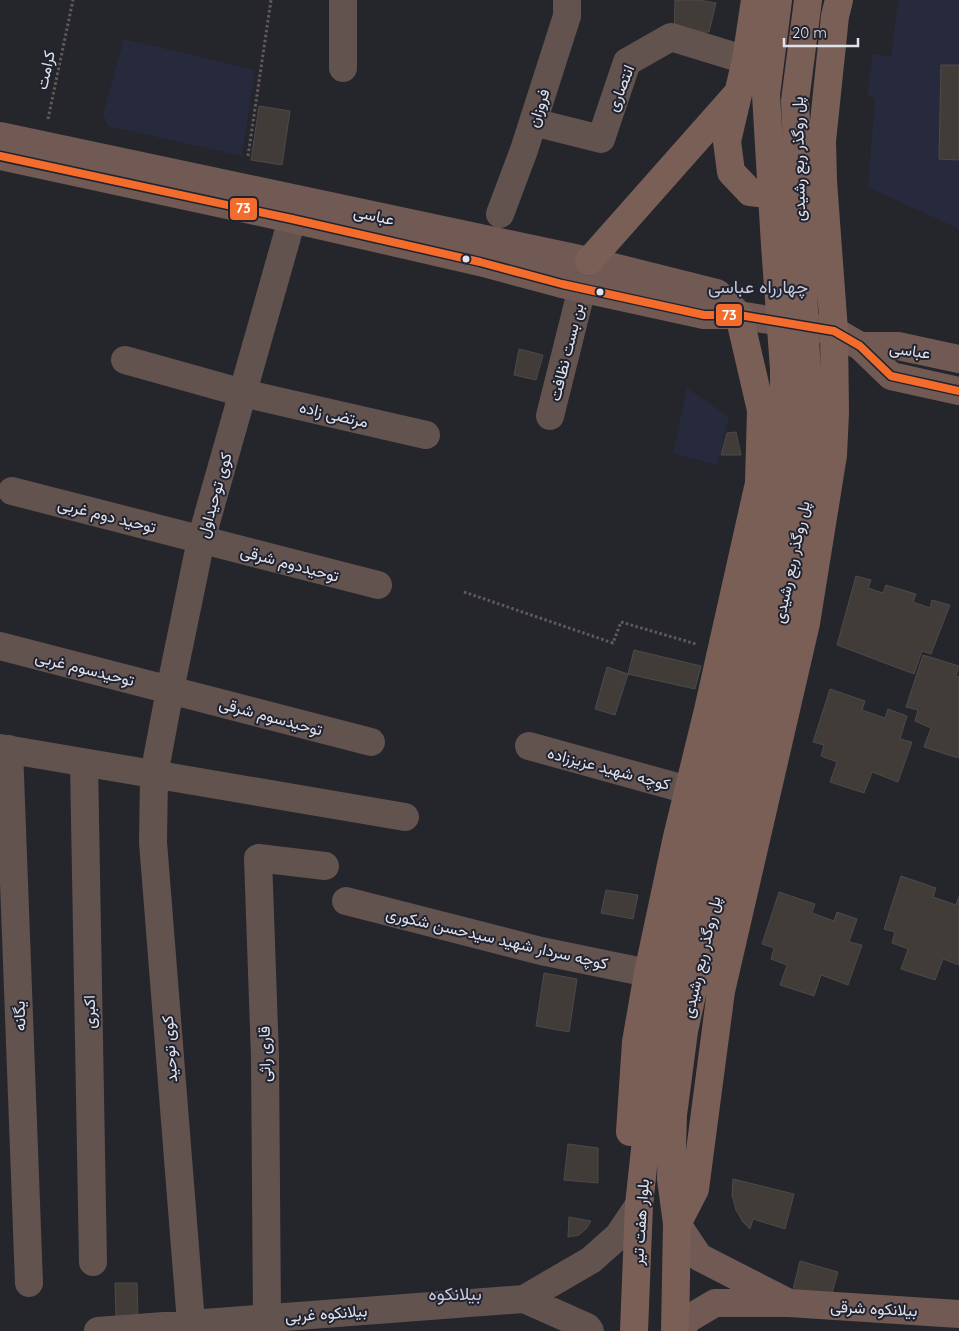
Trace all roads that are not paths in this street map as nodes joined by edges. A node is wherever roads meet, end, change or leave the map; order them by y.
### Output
1 (343, 0) edge
2 (567, 0) edge
3 (755, 0) edge
4 (778, 0) edge
5 (808, 0) edge
6 (839, 0) edge
7 (746, 60) junction
8 (343, 68) dead end
9 (739, 92) junction
10 (533, 122) junction
11 (0, 136) edge
12 (0, 156) edge
13 (823, 181) junction
14 (500, 214) dead end
15 (292, 219) junction
16 (589, 261) junction
17 (582, 288) junction
18 (739, 315) junction
19 (834, 331) junction
20 (860, 346) junction
21 (959, 359) edge
22 (125, 360) dead end
23 (959, 390) edge
24 (243, 393) junction
25 (550, 416) dead end
26 (426, 435) dead end
27 (12, 491) dead end
28 (201, 540) junction
29 (378, 585) dead end
30 (0, 646) edge
31 (170, 690) junction
32 (708, 710) junction
33 (783, 728) junction
34 (371, 742) dead end
35 (529, 746) dead end
36 (5, 749) edge
37 (84, 763) junction
38 (154, 775) junction
39 (688, 790) junction
40 (404, 817) dead end
41 (325, 866) dead end
42 (346, 901) dead end
43 (648, 973) junction
44 (661, 1114) junction
45 (640, 1194) junction
46 (677, 1224) junction
47 (94, 1262) dead end
48 (29, 1283) dead end
49 (524, 1300) junction
50 (789, 1303) junction
51 (959, 1314) edge
52 (267, 1318) junction
53 (190, 1323) junction
54 (98, 1331) edge
55 (590, 1331) edge
56 (634, 1331) edge
57 (675, 1331) edge
58 (681, 1331) edge

1 - 8 street
2 - 10 street, فروزان
3 - 7 highway
4 - 44 highway, پل روگذر ربع رشیدی
5 - 44 highway, پل روگذر ربع رشیدی
6 - 13 highway
7 - 9 highway
7 - 10 street, انتصاری
9 - 13 highway
9 - 16 highway
10 - 14 street, فروزان
11 - 16 main road, عباسى
12 - 15 main road, عباسى
13 - 19 highway
15 - 17 main road, عباسى
15 - 24 street, کوی توحیداول
16 - 18 main road, عباسى
17 - 18 main road, عباسى
17 - 25 street, بن بست نظافت
18 - 19 main road, عباسى
18 - 32 highway
19 - 20 main road, عباسى
19 - 33 highway
20 - 21 main road, عباسى
20 - 23 main road, عباسى
22 - 24 street, مرتضی زاده
24 - 26 street, مرتضی زاده
24 - 28 street, کوی توحیداول
27 - 28 street, توحید دوم غربی
28 - 29 street, توحیددوم شرقی
28 - 31 street, کوی توحیداول
30 - 31 street, توحیدسوم غربی
31 - 34 street, توحیدسوم شرقی
31 - 38 street, کوی توحیداول
32 - 33 highway
32 - 39 highway
33 - 46 highway
35 - 39 street, کوچه شهید عزیززاده
36 - 37 street
36 - 48 street, یگانه
37 - 38 street
37 - 47 street, اکبری
38 - 40 street
38 - 53 street, کوی توحید
39 - 43 highway
41 - 52 street, قاری راثی
42 - 43 street, کوچه سردار شهید سیدحسن شکوری
43 - 45 highway
44 - 45 highway, بلوار هفت تیر
44 - 46 highway, بلوار هفت تیر
45 - 49 street, بیلانکوه غربی
45 - 56 highway, بلوار هفت تیر
46 - 50 main road, بیلانکوه شرقی
46 - 57 highway, بلوار هفت تیر
49 - 52 street, بیلانکوه غربی
49 - 55 street, بیلانکوه غربی
50 - 51 main road, بیلانکوه شرقی
50 - 58 main road, بیلانکوه شرقی
52 - 53 street, بیلانکوه غربی
53 - 54 street, بیلانکوه غربی

